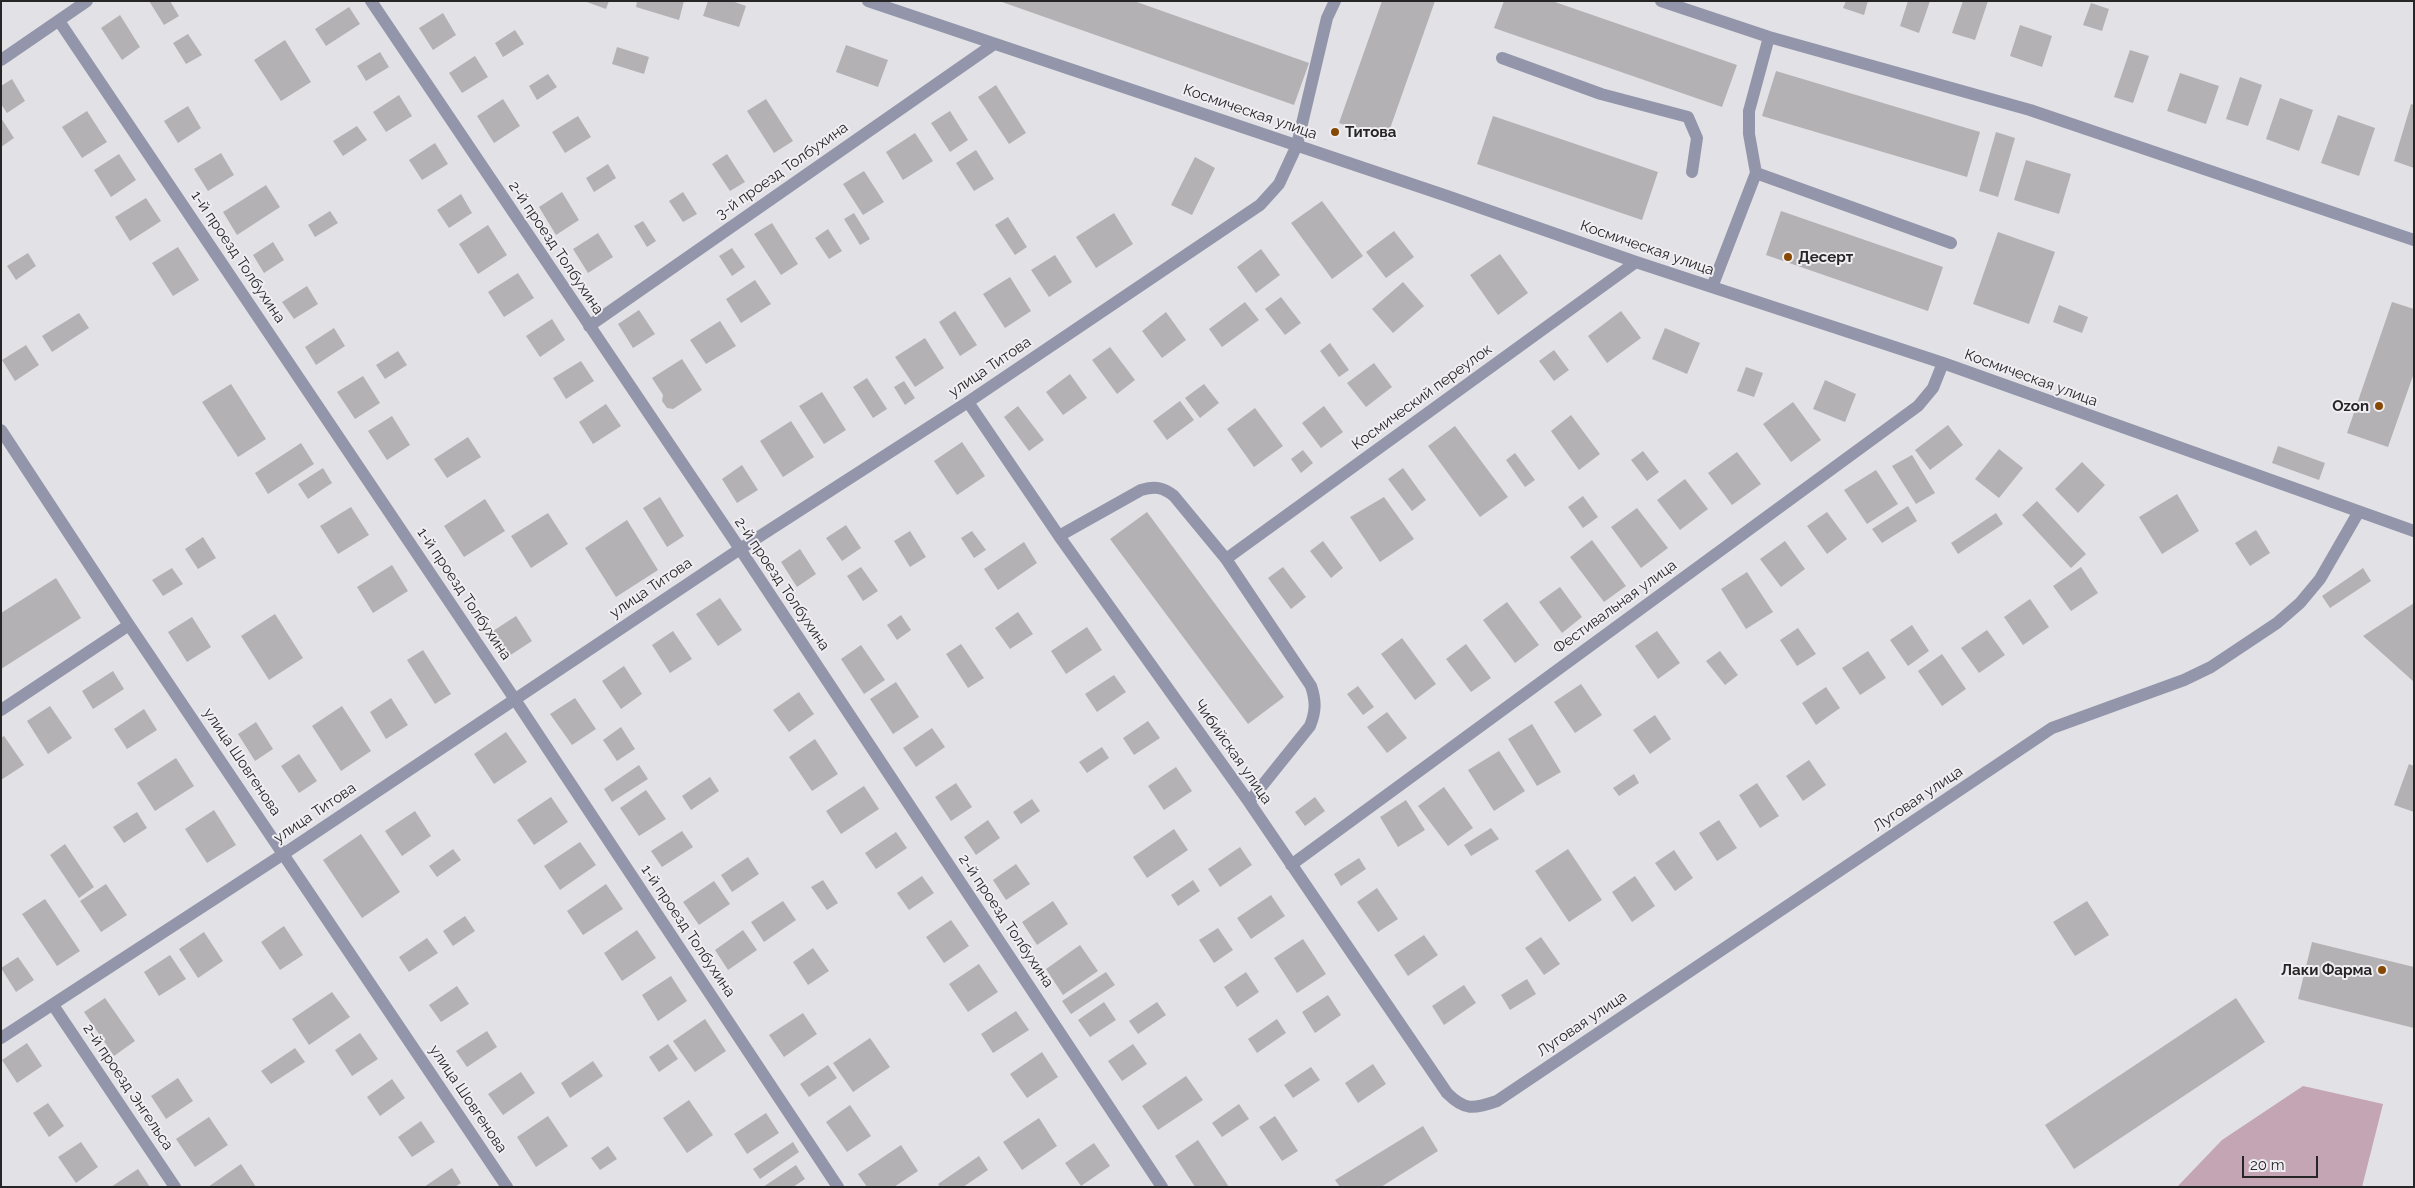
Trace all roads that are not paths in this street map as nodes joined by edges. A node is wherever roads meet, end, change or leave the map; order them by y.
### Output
1 (87, 1) edge
2 (371, 1) edge
3 (868, 1) edge
4 (1335, 1) edge
5 (1661, 1) edge
6 (59, 21) junction
7 (1769, 37) junction
8 (994, 44) junction
9 (1502, 58) dead end
10 (1, 60) edge
11 (1297, 145) junction
12 (1692, 172) dead end
13 (1756, 174) junction
14 (2414, 240) edge
15 (1951, 243) dead end
16 (1636, 262) junction
17 (1712, 287) junction
18 (588, 326) junction
19 (1943, 363) junction
20 (968, 402) junction
21 (1, 430) edge
22 (2358, 513) junction
23 (2414, 532) edge
24 (1059, 536) junction
25 (740, 549) junction
26 (1226, 559) junction
27 (129, 624) junction
28 (514, 698) junction
29 (1, 710) edge
30 (1249, 802) junction
31 (284, 853) junction
32 (1291, 865) junction
33 (53, 1005) junction
34 (1, 1038) edge
35 (1478, 1108) joint
36 (175, 1187) edge
37 (507, 1187) edge
38 (838, 1187) edge
39 (1162, 1187) edge

1 - 6 street
2 - 18 street, 2-й проезд Толбухина
3 - 8 street, Космическая улица
4 - 11 street, улица Титова
5 - 7 street
6 - 10 street
6 - 28 street, 1-й проезд Толбухина
7 - 13 street
7 - 14 street
8 - 11 street, Космическая улица
8 - 18 street, 3-й проезд Толбухина
9 - 12 street
11 - 16 street, Космическая улица
11 - 20 street, улица Титова
13 - 15 street
13 - 17 street
16 - 17 street, Космическая улица
16 - 26 street, Космический переулок
17 - 19 street, Космическая улица
18 - 25 street, 2-й проезд Толбухина
19 - 22 street, Космическая улица
19 - 32 street, Фестивальная улица
20 - 24 street, Чибийская улица
20 - 25 street, улица Титова
21 - 27 street, улица Шовгенова
22 - 23 street, Космическая улица
22 - 35 street, Луговая улица
24 - 26 street
24 - 30 street, Чибийская улица
25 - 28 street, улица Титова
25 - 39 street, 2-й проезд Толбухина
26 - 30 street
27 - 29 street
27 - 31 street, улица Шовгенова
28 - 31 street, улица Титова
28 - 38 street, 1-й проезд Толбухина
30 - 32 street, Чибийская улица
31 - 33 street, улица Титова
31 - 37 street, улица Шовгенова
32 - 35 street, Чибийская улица
33 - 34 street, улица Титова
33 - 36 street, 2-й проезд Энгельса

